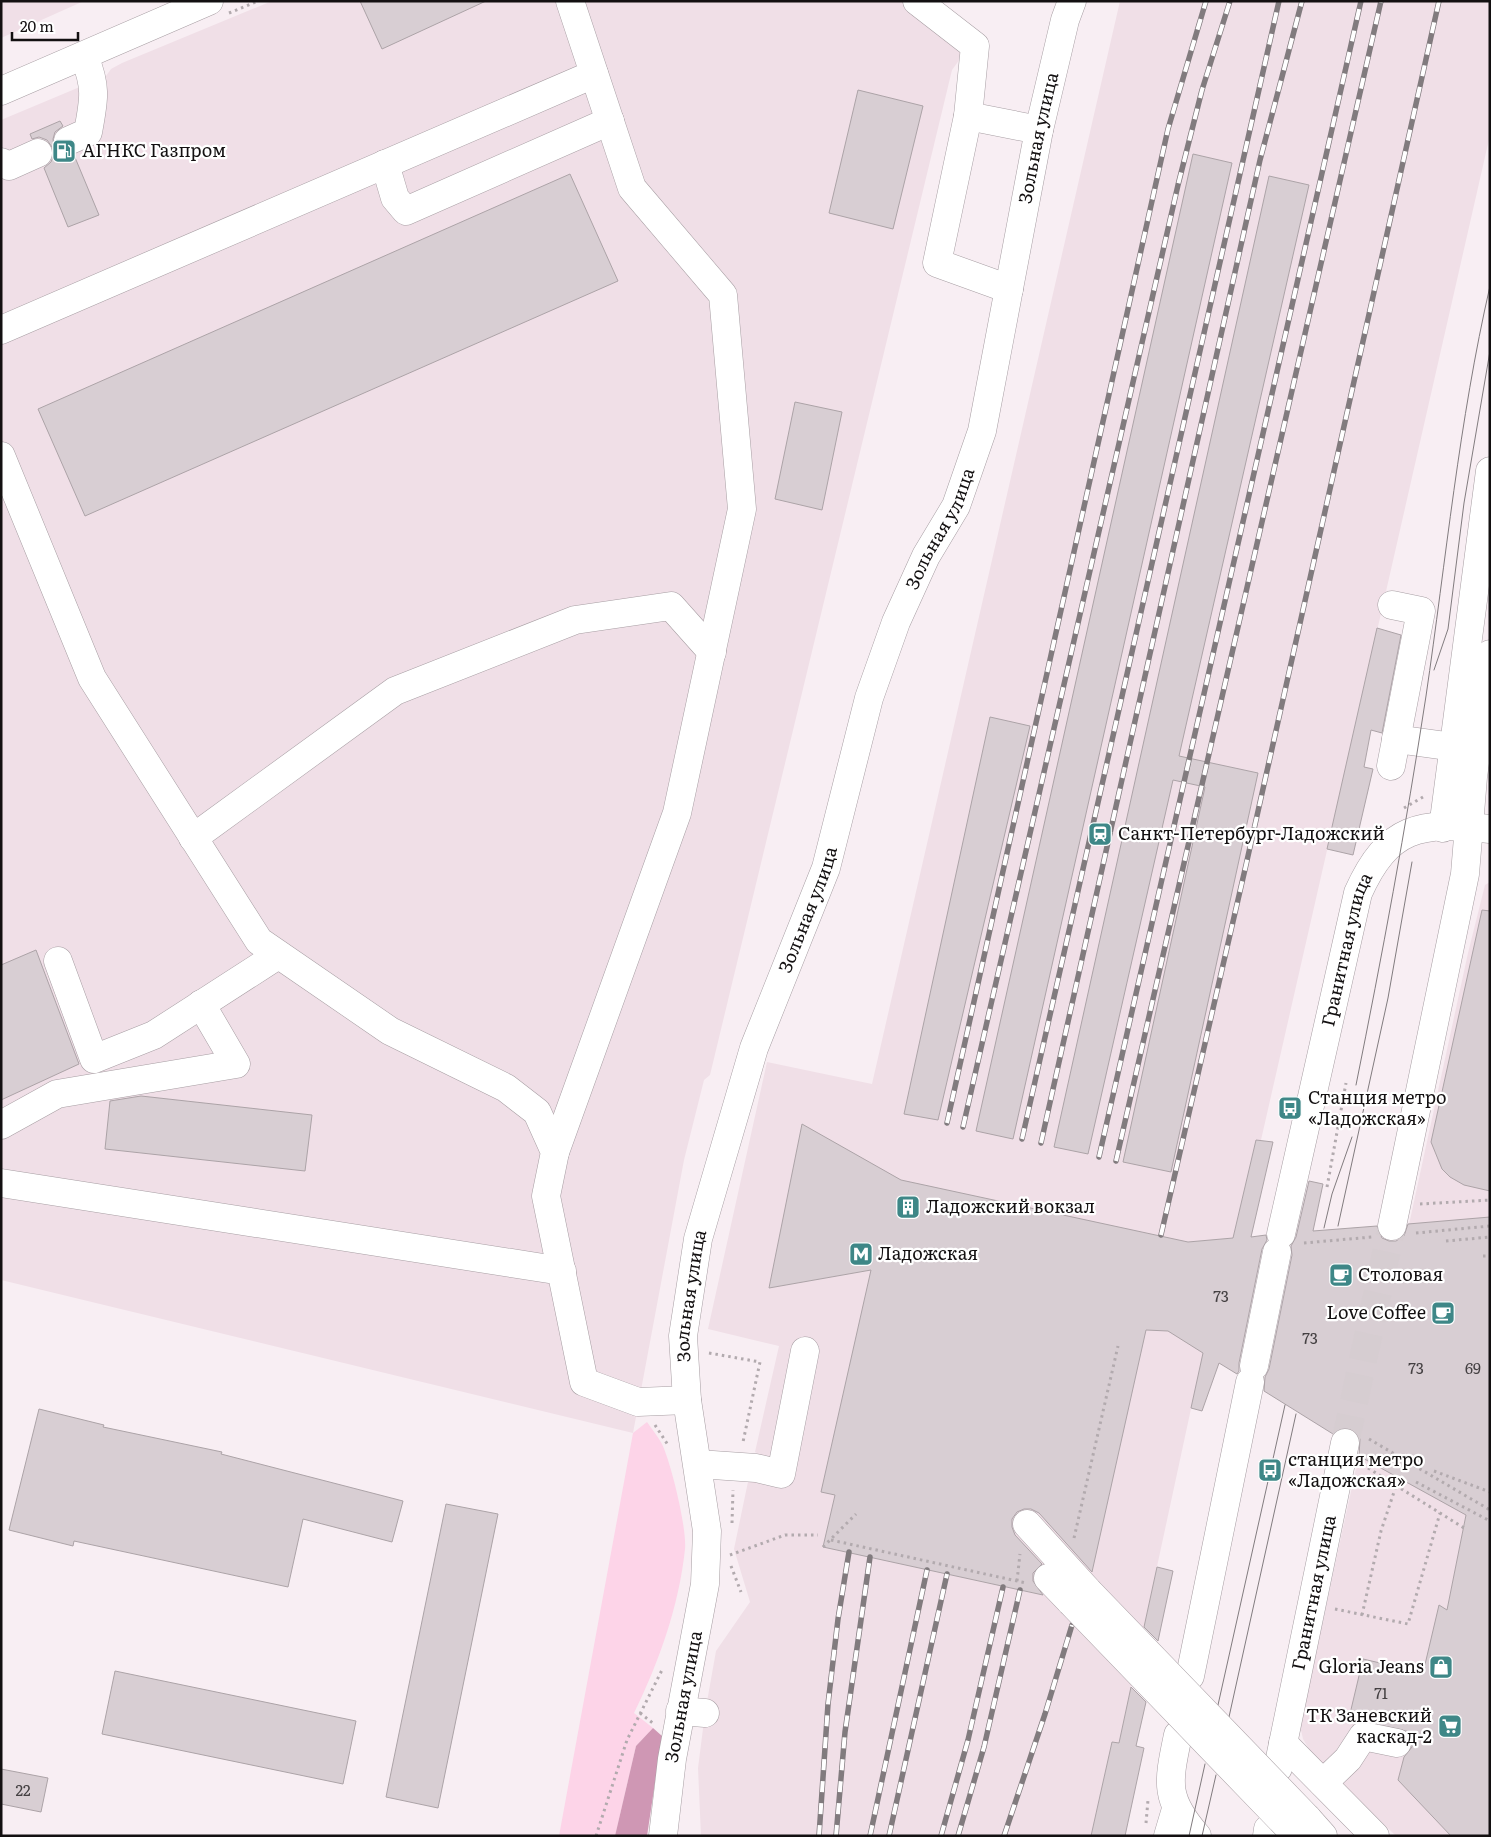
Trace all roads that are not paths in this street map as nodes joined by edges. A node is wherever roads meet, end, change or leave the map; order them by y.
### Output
1 (209, 1) edge
2 (570, 1) edge
3 (917, 1) edge
4 (1072, 1) edge
5 (84, 56) junction
6 (594, 74) junction
7 (1, 91) edge
8 (968, 116) junction
9 (610, 121) junction
10 (1040, 130) junction
11 (68, 141) dead end
12 (38, 153) dead end
13 (1, 162) edge
14 (385, 164) junction
15 (1009, 289) junction
16 (1, 330) edge
17 (1, 456) edge
18 (1490, 471) edge
19 (1392, 606) dead end
20 (712, 652) junction
21 (1490, 654) edge
22 (1396, 739) junction
23 (1454, 747) junction
24 (1391, 766) dead end
25 (1467, 828) edge
26 (193, 838) junction
27 (278, 955) junction
28 (58, 961) dead end
29 (201, 1004) junction
30 (94, 1060) junction
31 (99, 1087) junction
32 (1, 1125) edge
33 (555, 1152) junction
34 (1, 1183) edge
35 (1392, 1226) tunnel mouth
36 (562, 1271) junction
37 (804, 1351) dead end
38 (687, 1400) junction
39 (1357, 1441) tunnel mouth
40 (698, 1464) junction
41 (1027, 1524) dead end
42 (1040, 1581) road end
43 (1079, 1596) junction
44 (1190, 1676) dead end
45 (1178, 1735) dead end
46 (1397, 1743) dead end
47 (1323, 1783) junction
48 (1176, 1809) junction
49 (1292, 1831) edge
50 (663, 1836) edge
51 (1168, 1836) edge
52 (1197, 1836) edge
53 (1375, 1836) edge

1 - 5 street
2 - 6 street
3 - 8 street
4 - 10 street, Зольная улица
5 - 7 street
5 - 11 street
6 - 9 street
6 - 14 street
8 - 10 street
8 - 15 street
9 - 14 street
9 - 20 street
10 - 15 street, Зольная улица
12 - 13 street
14 - 16 street
15 - 38 street, Зольная улица
17 - 26 street
18 - 23 street
19 - 22 street
20 - 26 street
20 - 33 street
21 - 25 street
22 - 23 street
22 - 24 street
23 - 25 street
25 - 35 street
25 - 44 street, Гранитная улица
26 - 27 street
27 - 29 street
27 - 33 street
28 - 30 street
29 - 30 street
29 - 31 street
30 - 31 street
31 - 32 street
33 - 36 street
34 - 36 street
36 - 38 street
37 - 40 street
38 - 40 street, Зольная улица
39 - 47 street, Гранитная улица
40 - 50 street, Зольная улица
41 - 43 street
42 - 43 street
43 - 49 street, bridge
45 - 48 street
46 - 47 street
47 - 53 street, Гранитная улица
48 - 51 street
48 - 52 street

